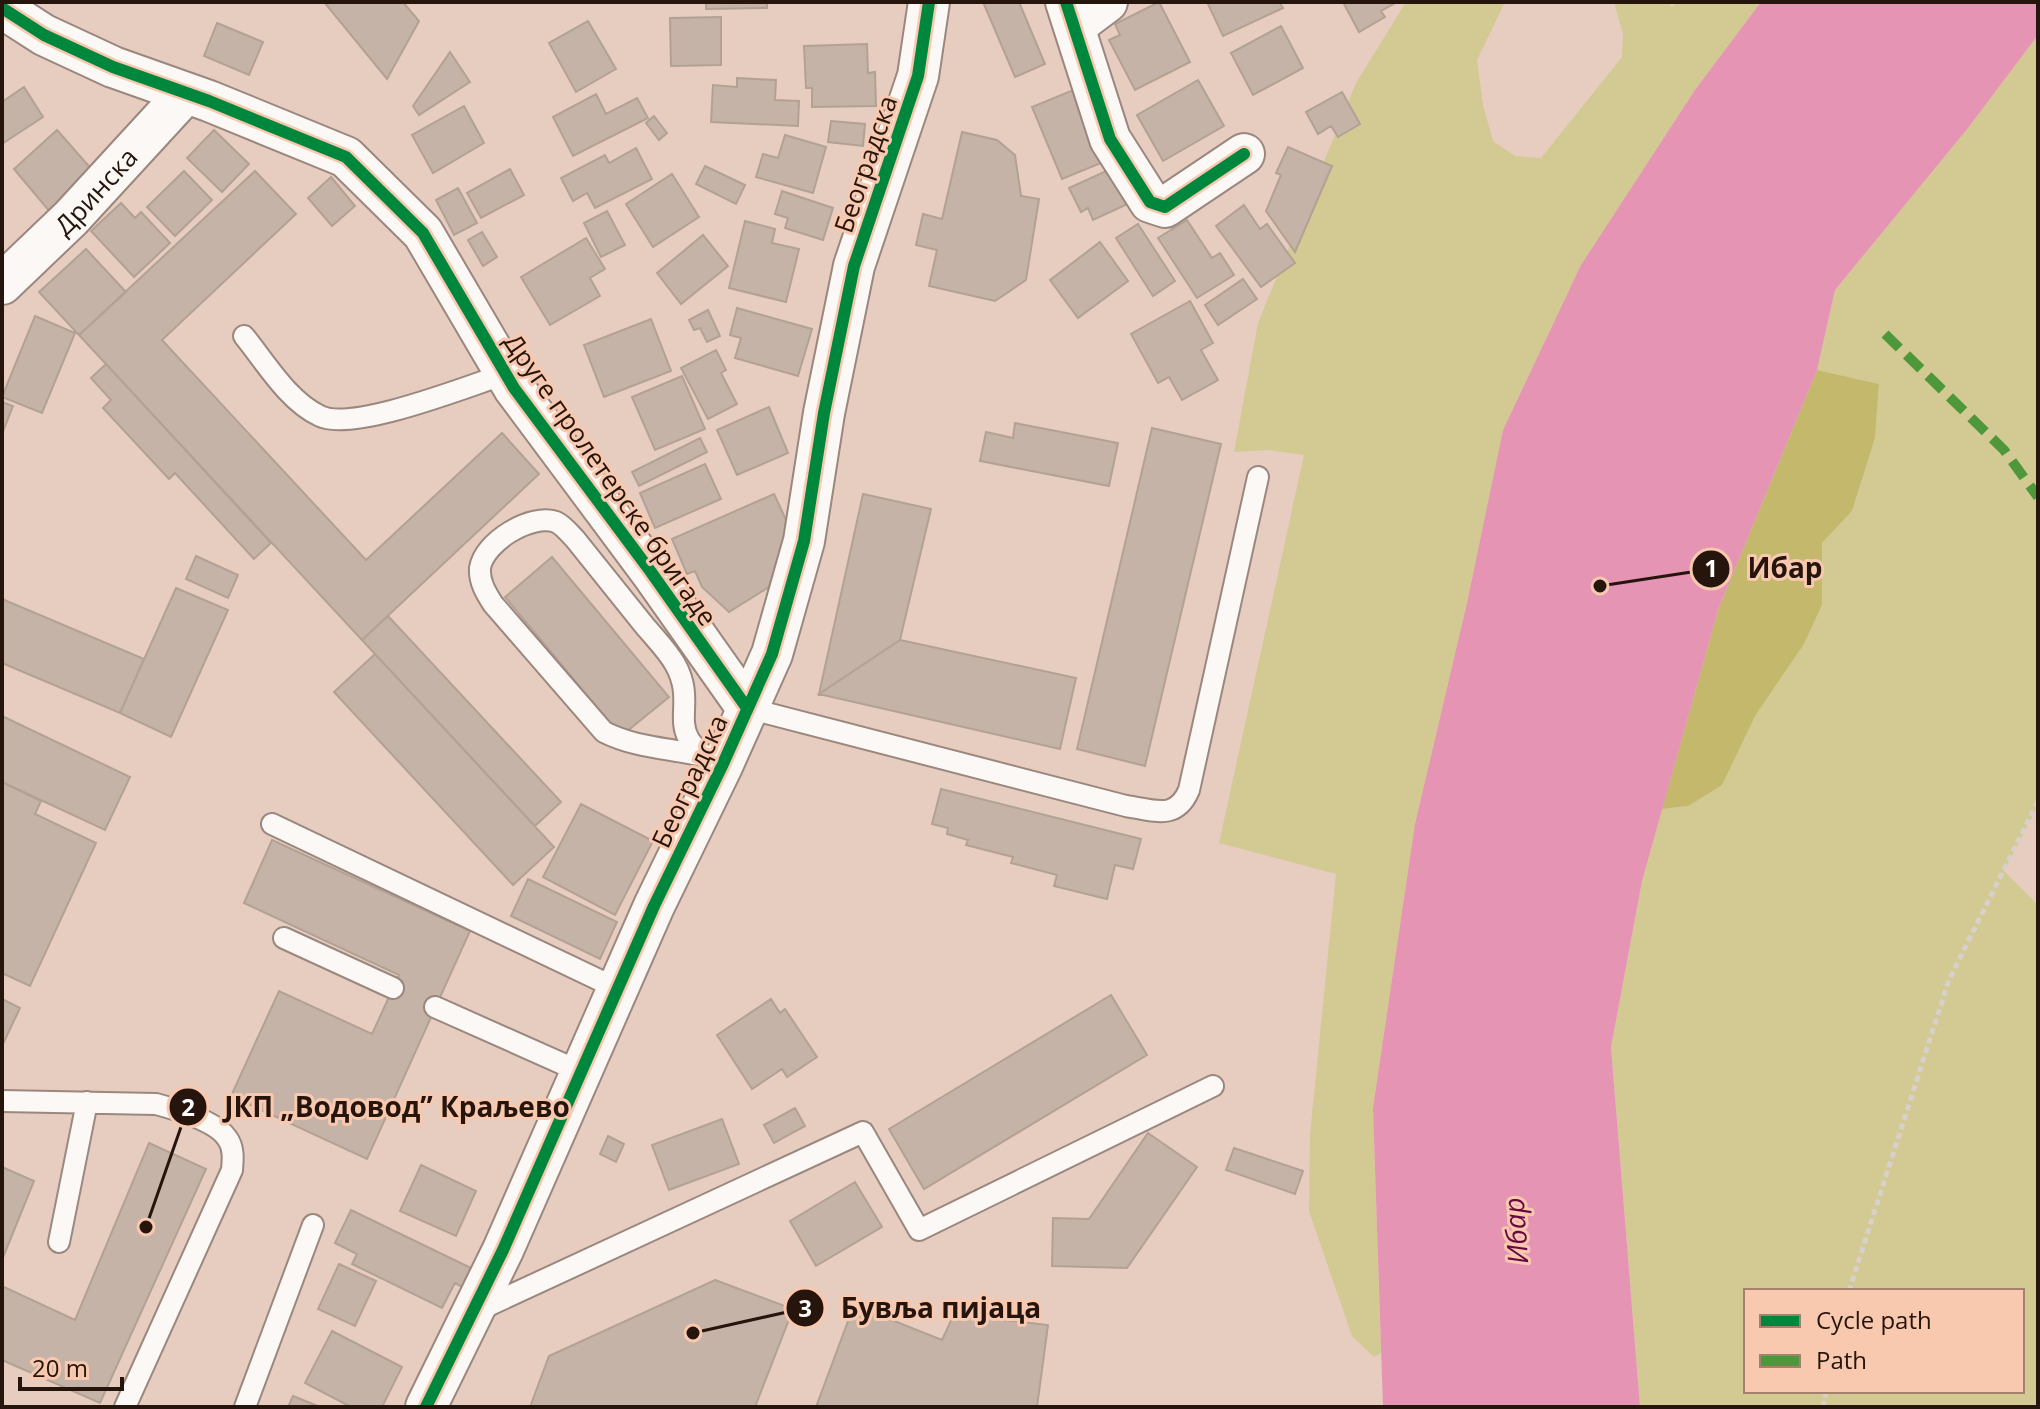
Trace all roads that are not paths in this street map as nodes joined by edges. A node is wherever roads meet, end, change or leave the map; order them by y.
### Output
1 (929, 2) edge
2 (1107, 2) edge
3 (2, 8) edge
4 (1070, 14) edge
5 (185, 94) junction
6 (1244, 154) dead end
7 (2, 284) edge
8 (244, 336) dead end
9 (505, 374) junction
10 (1258, 477) dead end
11 (747, 708) junction
12 (713, 761) junction
13 (272, 824) dead end
14 (284, 938) dead end
15 (393, 988) dead end
16 (618, 989) junction
17 (435, 1007) dead end
18 (581, 1072) junction
19 (1213, 1086) dead end
20 (2, 1101) edge
21 (87, 1102) junction
22 (313, 1225) dead end
23 (59, 1242) dead end
24 (471, 1314) junction
25 (125, 1407) edge
26 (245, 1407) edge
27 (426, 1407) edge

1 - 11 street, Београдска
2 - 4 street
3 - 5 street, Друге пролетерске бригаде
4 - 6 street
5 - 7 street, Дринска
5 - 9 street, Друге пролетерске бригаде
8 - 9 lane
9 - 11 street, Друге пролетерске бригаде
10 - 11 lane
11 - 12 street, Београдска
12 - 12 lane
12 - 16 street, Београдска
13 - 16 lane
14 - 15 lane
16 - 18 street, Београдска
17 - 18 lane
18 - 24 street, Београдска
19 - 24 lane
20 - 21 lane
21 - 23 lane
21 - 25 lane
22 - 26 lane
24 - 27 street, Београдска

